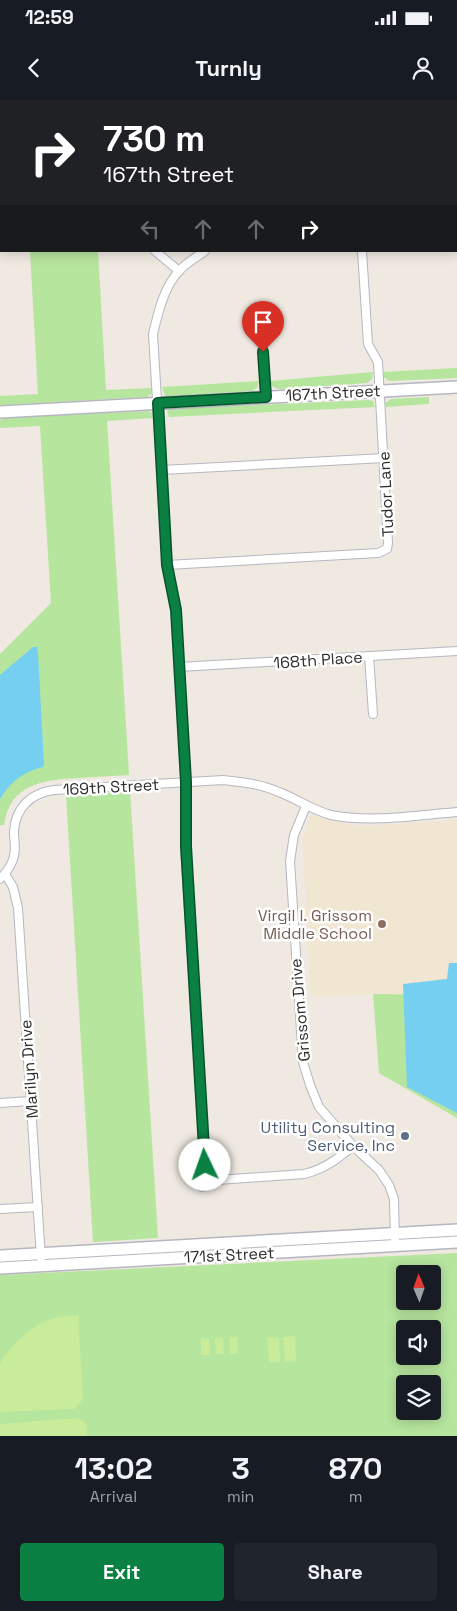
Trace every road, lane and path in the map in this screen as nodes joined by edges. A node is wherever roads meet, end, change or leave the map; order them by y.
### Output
1 (157, 252) edge
2 (204, 252) edge
3 (362, 252) edge
4 (179, 271) junction
5 (262, 337) dead end
6 (457, 386) edge
7 (380, 391) junction
8 (266, 397) junction
9 (158, 403) junction
10 (0, 412) edge
11 (384, 458) junction
12 (162, 470) junction
13 (167, 565) junction
14 (457, 651) edge
15 (369, 656) junction
16 (179, 667) junction
17 (373, 714) dead end
18 (186, 782) junction
19 (306, 806) junction
20 (457, 812) edge
21 (2, 877) edge
22 (31, 1101) junction
23 (0, 1103) edge
24 (353, 1146) junction
25 (38, 1206) junction
26 (0, 1209) edge
27 (457, 1230) edge
28 (395, 1232) junction
29 (457, 1242) edge
30 (395, 1246) junction
31 (41, 1254) junction
32 (0, 1256) edge
33 (41, 1266) junction
34 (0, 1268) edge

1 - 4 street
2 - 4 street
3 - 7 street, Tudor Lane
4 - 9 street
5 - 8 street
6 - 7 street, 167th Street
7 - 8 street, 167th Street
7 - 11 street, Tudor Lane
8 - 9 street, 167th Street
9 - 10 street, 167th Street
9 - 12 street
11 - 12 street
11 - 13 street, Tudor Lane
12 - 13 street
13 - 16 street
14 - 15 street, 168th Place
15 - 16 street, 168th Place
15 - 17 street
16 - 18 street
18 - 19 street, 169th Street
18 - 21 street, 169th Street
18 - 24 street
19 - 20 street, 169th Street
19 - 24 street, Grissom Drive
21 - 22 street, Marilyn Drive
22 - 23 street
22 - 25 street, Marilyn Drive
24 - 28 street, Grissom Drive
25 - 26 street
25 - 31 street, Marilyn Drive
27 - 28 street, 171st Street
28 - 30 street, Grissom Drive
28 - 31 street, 171st Street
29 - 30 street, 171st Street
30 - 33 street, 171st Street
31 - 32 street, 171st Street
31 - 33 street, Marilyn Drive
33 - 34 street, 171st Street

